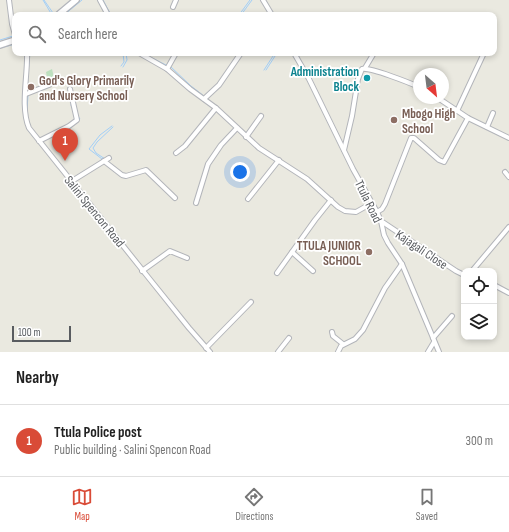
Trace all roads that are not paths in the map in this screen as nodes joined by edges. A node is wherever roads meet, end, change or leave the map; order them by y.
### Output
1 (8, 0) edge
2 (76, 0) edge
3 (100, 0) edge
4 (176, 0) edge
5 (263, 0) edge
6 (173, 7) dead end
7 (62, 12) edge
8 (106, 12) edge
9 (270, 12) edge
10 (12, 24) edge
11 (12, 41) edge
12 (0, 45) edge
13 (27, 56) edge
14 (145, 56) edge
15 (174, 56) edge
16 (239, 56) edge
17 (296, 56) edge
18 (372, 56) edge
19 (483, 56) edge
20 (167, 68) junction
21 (365, 68) junction
22 (49, 85) dead end
23 (413, 85) edge
24 (70, 89) dead end
25 (26, 94) junction
26 (204, 99) junction
27 (447, 104) edge
28 (216, 108) junction
29 (457, 111) junction
30 (493, 113) dead end
31 (261, 116) dead end
32 (468, 118) junction
33 (487, 127) junction
34 (237, 128) junction
35 (246, 137) junction
36 (509, 138) edge
37 (39, 141) junction
38 (344, 150) junction
39 (176, 153) dead end
40 (109, 158) dead end
41 (279, 160) junction
42 (104, 161) junction
43 (505, 172) dead end
44 (509, 177) edge
45 (72, 181) junction
46 (175, 198) dead end
47 (248, 199) dead end
48 (331, 200) junction
49 (196, 203) dead end
50 (372, 203) junction
51 (377, 212) junction
52 (381, 221) junction
53 (509, 227) edge
54 (292, 252) junction
55 (187, 258) dead end
56 (402, 264) junction
57 (475, 268) edge
58 (142, 270) junction
59 (313, 271) dead end
60 (277, 272) dead end
61 (461, 274) edge
62 (497, 286) edge
63 (508, 290) edge
64 (251, 302) dead end
65 (452, 316) dead end
66 (332, 332) dead end
67 (289, 338) dead end
68 (434, 340) junction
69 (344, 344) junction
70 (206, 348) junction
71 (210, 352) edge
72 (278, 352) edge
73 (338, 352) edge
74 (428, 352) edge
75 (439, 352) edge

1 - 10 street
2 - 7 street
3 - 8 street
4 - 6 street
5 - 9 street
11 - 12 street
13 - 25 street, Salini Spencon Road
14 - 20 street
15 - 20 street
16 - 26 street
17 - 38 street, Ttula Road
18 - 21 street
19 - 29 street
20 - 26 street
21 - 23 street
21 - 38 street
22 - 25 street
24 - 37 street
25 - 37 street, Salini Spencon Road
26 - 28 street
27 - 29 street
28 - 34 street
28 - 39 street
29 - 32 street
30 - 33 street
31 - 35 street
32 - 33 street
32 - 51 street
33 - 36 street
34 - 35 street
34 - 49 street
35 - 41 street
37 - 45 street, Salini Spencon Road
38 - 50 street, Ttula Road
40 - 42 street
41 - 47 street
41 - 48 street
42 - 45 street
42 - 46 street
43 - 44 street
45 - 58 street, Salini Spencon Road
48 - 50 street
48 - 54 street
50 - 51 street, Ttula Road
51 - 52 street, Ttula Road
52 - 56 street, Ttula Road
52 - 61 street, Kajagali Close
53 - 57 street
54 - 59 street
54 - 60 street
55 - 58 street
56 - 68 street, Ttula Road
56 - 69 street
58 - 70 street, Salini Spencon Road
62 - 63 street
64 - 70 street
65 - 68 street
66 - 69 street
67 - 72 street
68 - 74 street
68 - 75 street, Ttula Road
69 - 73 street
70 - 71 street, Salini Spencon Road

